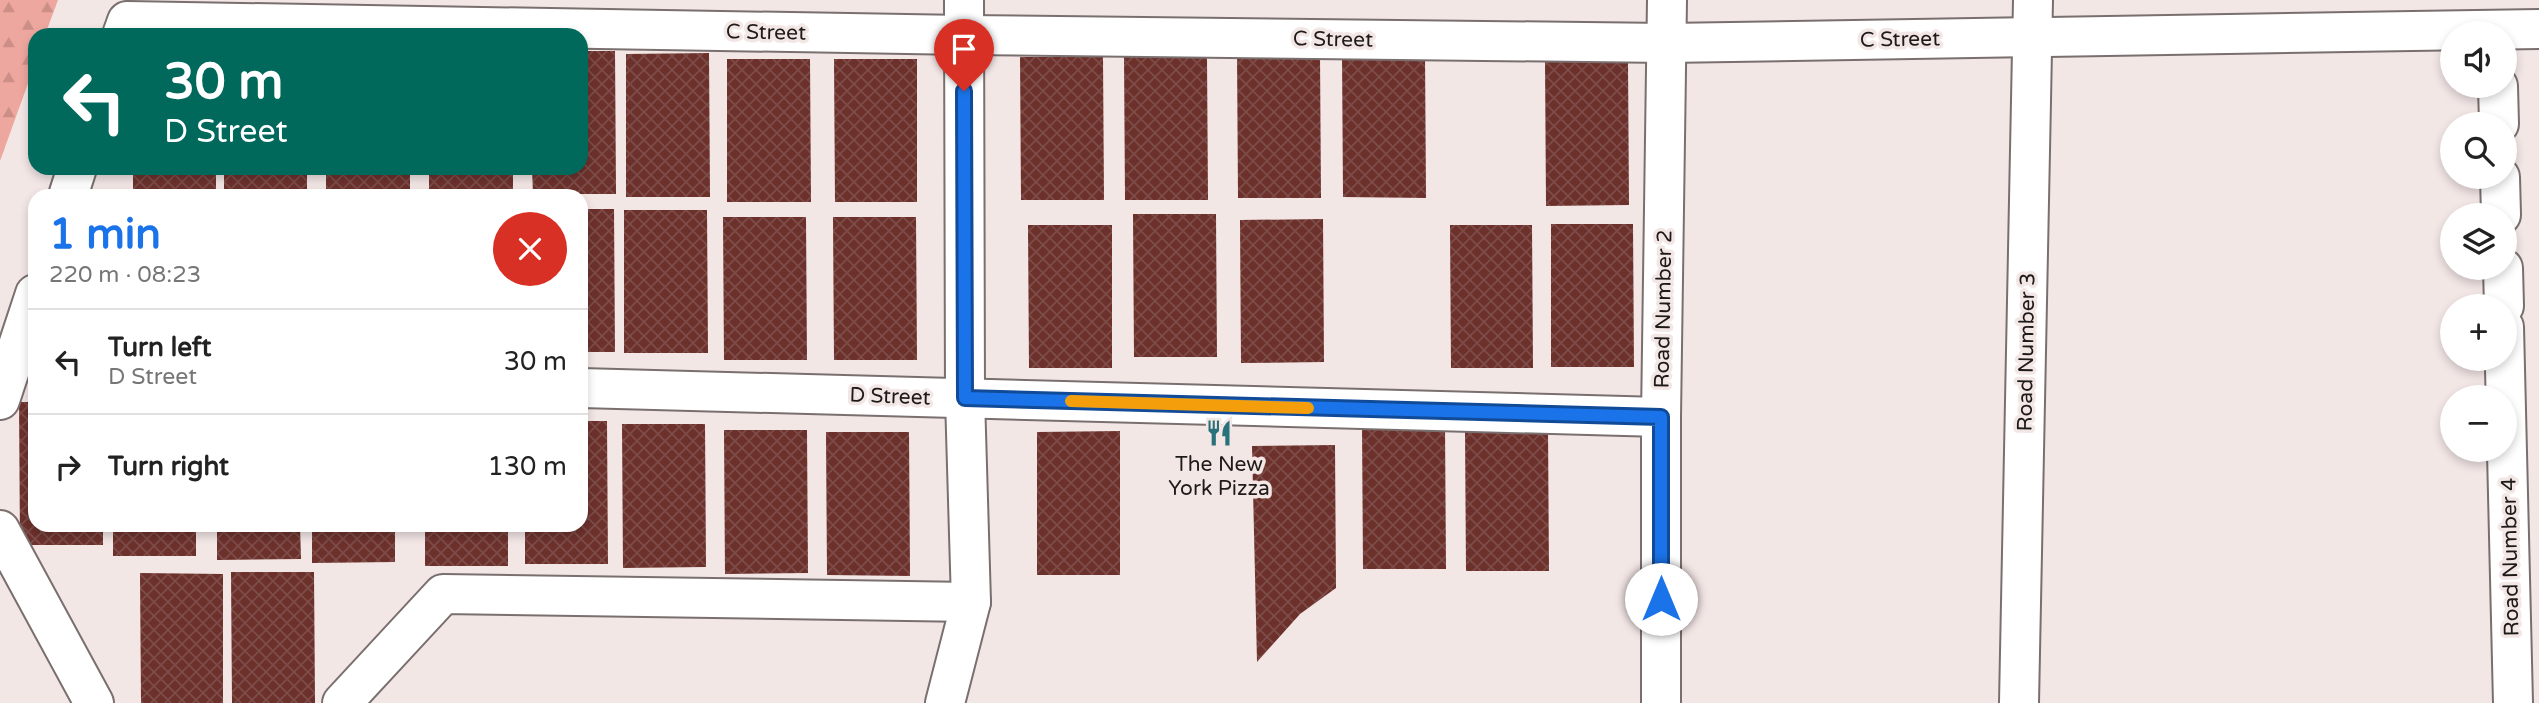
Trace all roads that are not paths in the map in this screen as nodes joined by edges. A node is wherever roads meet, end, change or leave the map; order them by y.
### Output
1 (1667, 0) edge
2 (964, 17) edge
3 (2033, 18) edge
4 (125, 28) edge
5 (2539, 29) edge
6 (2440, 30) edge
7 (2517, 31) edge
8 (1667, 43) junction
9 (28, 323) edge
10 (2507, 371) edge
11 (14, 382) edge
12 (588, 388) edge
13 (965, 398) junction
14 (1661, 417) junction
15 (0, 530) edge
16 (971, 602) junction
17 (2526, 622) edge
18 (94, 703) edge
19 (342, 703) edge
20 (945, 703) edge
21 (1661, 703) edge
22 (2019, 703) edge
23 (2513, 703) edge

1 - 8 street, Road Number 2
2 - 4 street, C Street
2 - 8 street, C Street
2 - 13 street
3 - 6 street, C Street
3 - 8 street, C Street
3 - 22 street, Road Number 3
5 - 7 street, C Street
8 - 14 street, Road Number 2
9 - 11 street
10 - 17 street, Road Number 4
12 - 13 street, D Street
13 - 14 street, D Street
13 - 16 street
14 - 21 street, Road Number 2
15 - 18 street
16 - 19 street
16 - 20 street
17 - 23 street, Road Number 4

